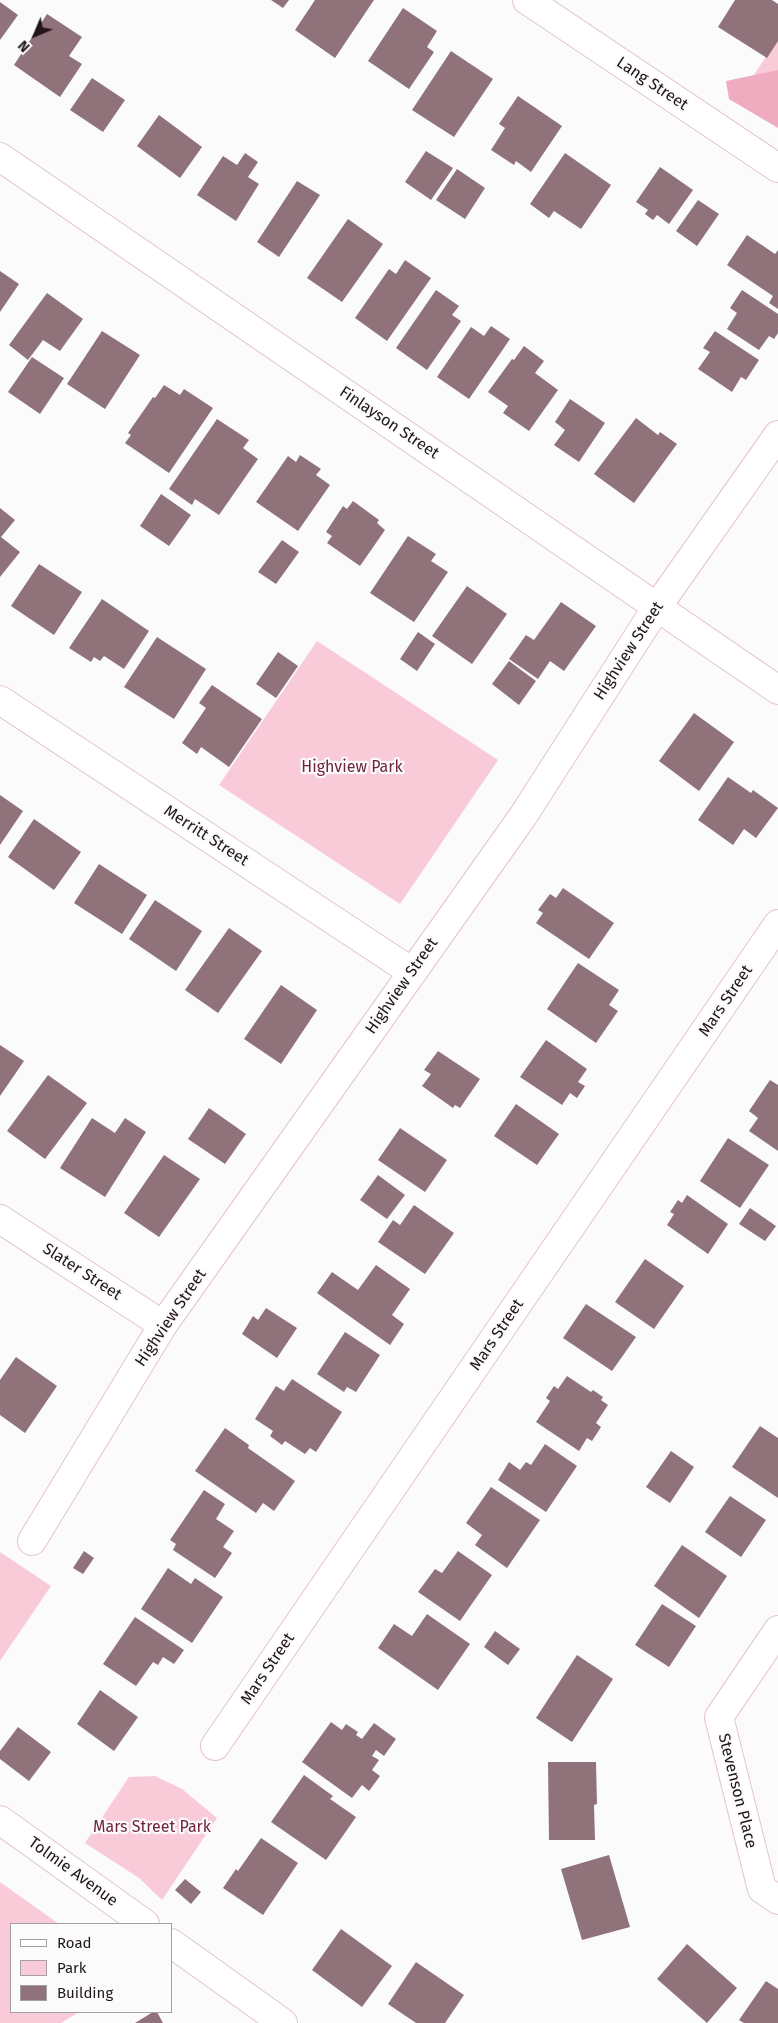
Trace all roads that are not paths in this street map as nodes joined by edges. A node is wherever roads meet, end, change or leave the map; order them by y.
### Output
1 (527, 0) edge
2 (0, 157) edge
3 (778, 168) edge
4 (778, 435) edge
5 (657, 607) junction
6 (778, 690) edge
7 (0, 700) edge
8 (778, 924) edge
9 (412, 972) junction
10 (0, 1219) edge
11 (163, 1326) junction
12 (32, 1541) dead end
13 (778, 1630) edge
14 (215, 1746) dead end
15 (0, 1820) edge
16 (778, 1900) edge
17 (144, 1923) edge
18 (172, 1944) edge
19 (283, 2023) edge

1 - 3 street, Lang Street
2 - 5 street, Finlayson Street
4 - 5 street, Highview Street
5 - 6 street, Finlayson Street
5 - 9 street, Highview Street
7 - 9 street, Merritt Street
8 - 14 street, Mars Street
9 - 11 street, Highview Street
10 - 11 street, Slater Street
11 - 12 street, Highview Street
13 - 16 street, Stevenson Place
15 - 17 street, Tolmie Avenue
18 - 19 street

